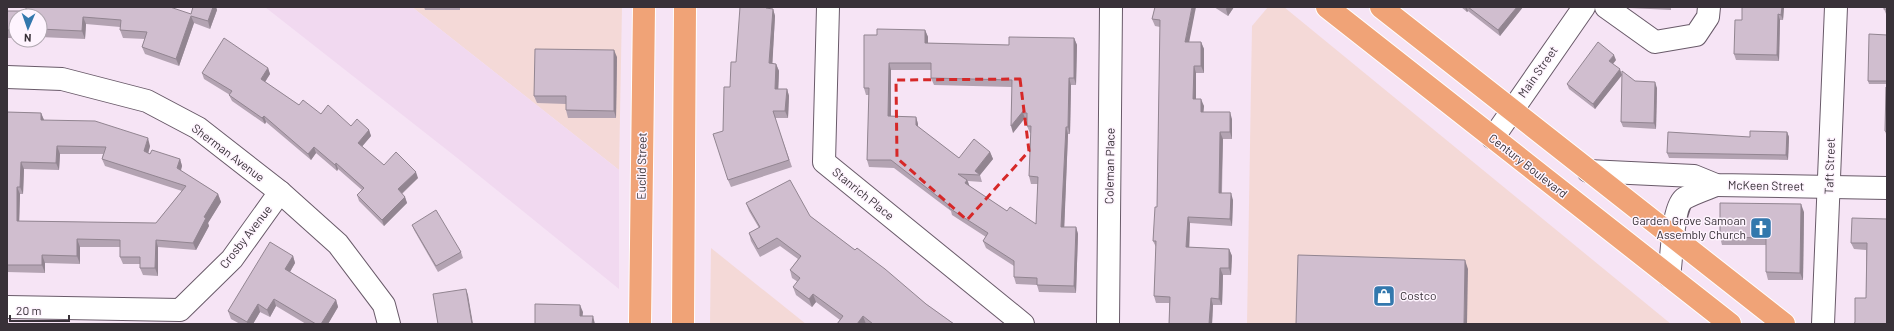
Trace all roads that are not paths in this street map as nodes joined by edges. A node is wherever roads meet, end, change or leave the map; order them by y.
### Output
1 (644, 7) edge
2 (686, 7) edge
3 (828, 7) edge
4 (1111, 7) edge
5 (1327, 7) edge
6 (1380, 7) edge
7 (1584, 7) edge
8 (1606, 7) edge
9 (1709, 7) edge
10 (1836, 7) edge
11 (7, 77) edge
12 (1511, 110) junction
13 (1492, 138) junction
14 (1588, 171) junction
15 (1716, 185) junction
16 (1829, 187) junction
17 (1887, 188) edge
18 (280, 192) junction
19 (1674, 238) junction
20 (1669, 276) junction
21 (7, 307) edge
22 (389, 324) edge
23 (640, 324) edge
24 (683, 324) edge
25 (1023, 324) edge
26 (1108, 324) edge
27 (1730, 324) edge
28 (1784, 324) edge
29 (1823, 324) edge

1 - 23 main road, Euclid Street
2 - 24 main road
3 - 25 street, Stanrich Place
4 - 26 street, Coleman Place
5 - 13 main road, Century Boulevard
6 - 12 main road
7 - 12 street, Main Street
8 - 9 street
10 - 16 street, Taft Street
11 - 18 street, Sherman Avenue
12 - 13 street, Main Street
12 - 14 main road
13 - 20 main road, Century Boulevard
14 - 15 street, McKeen Street
14 - 19 main road
15 - 16 street, McKeen Street
15 - 19 street, McKeen Street
16 - 17 street, McKeen Street
16 - 29 street, Taft Street
18 - 21 street, Crosby Avenue
18 - 22 street, Sherman Avenue
19 - 20 street, McKeen Street
19 - 28 main road
20 - 27 main road, Century Boulevard

